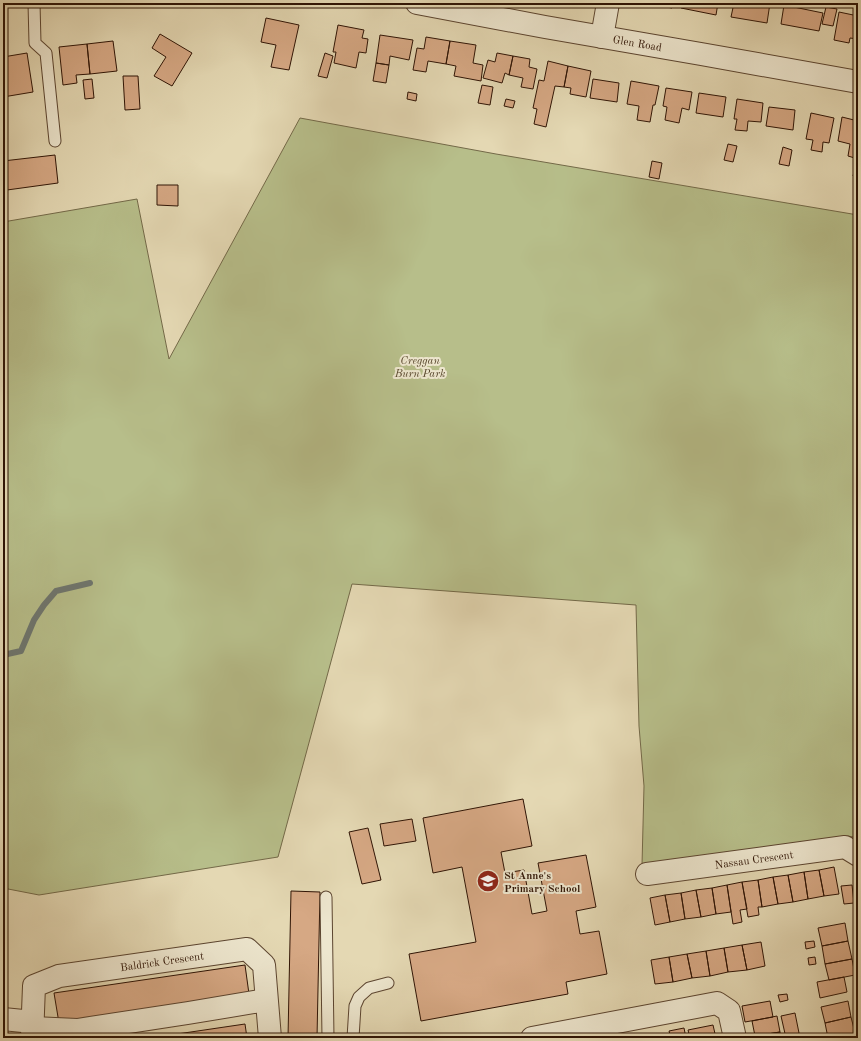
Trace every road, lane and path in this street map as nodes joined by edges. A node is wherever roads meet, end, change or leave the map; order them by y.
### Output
1 (34, 3) edge
2 (417, 3) edge
3 (608, 3) edge
4 (602, 37) junction
5 (858, 82) edge
6 (55, 141) dead end
7 (858, 855) edge
8 (647, 874) dead end
9 (326, 897) dead end
10 (388, 983) dead end
11 (266, 1000) junction
12 (3, 1019) edge
13 (33, 1029) edge
14 (270, 1038) edge
15 (328, 1038) edge
16 (353, 1038) edge
17 (532, 1038) edge
18 (735, 1038) edge

1 - 6 lane
2 - 4 street, Glen Road
3 - 4 street
4 - 5 street, Glen Road
7 - 8 street, Nassau Crescent
9 - 15 lane
10 - 16 lane
11 - 13 street
11 - 13 street, Baldrick Crescent
11 - 14 street, Baldrick Crescent
12 - 13 street
17 - 18 street

